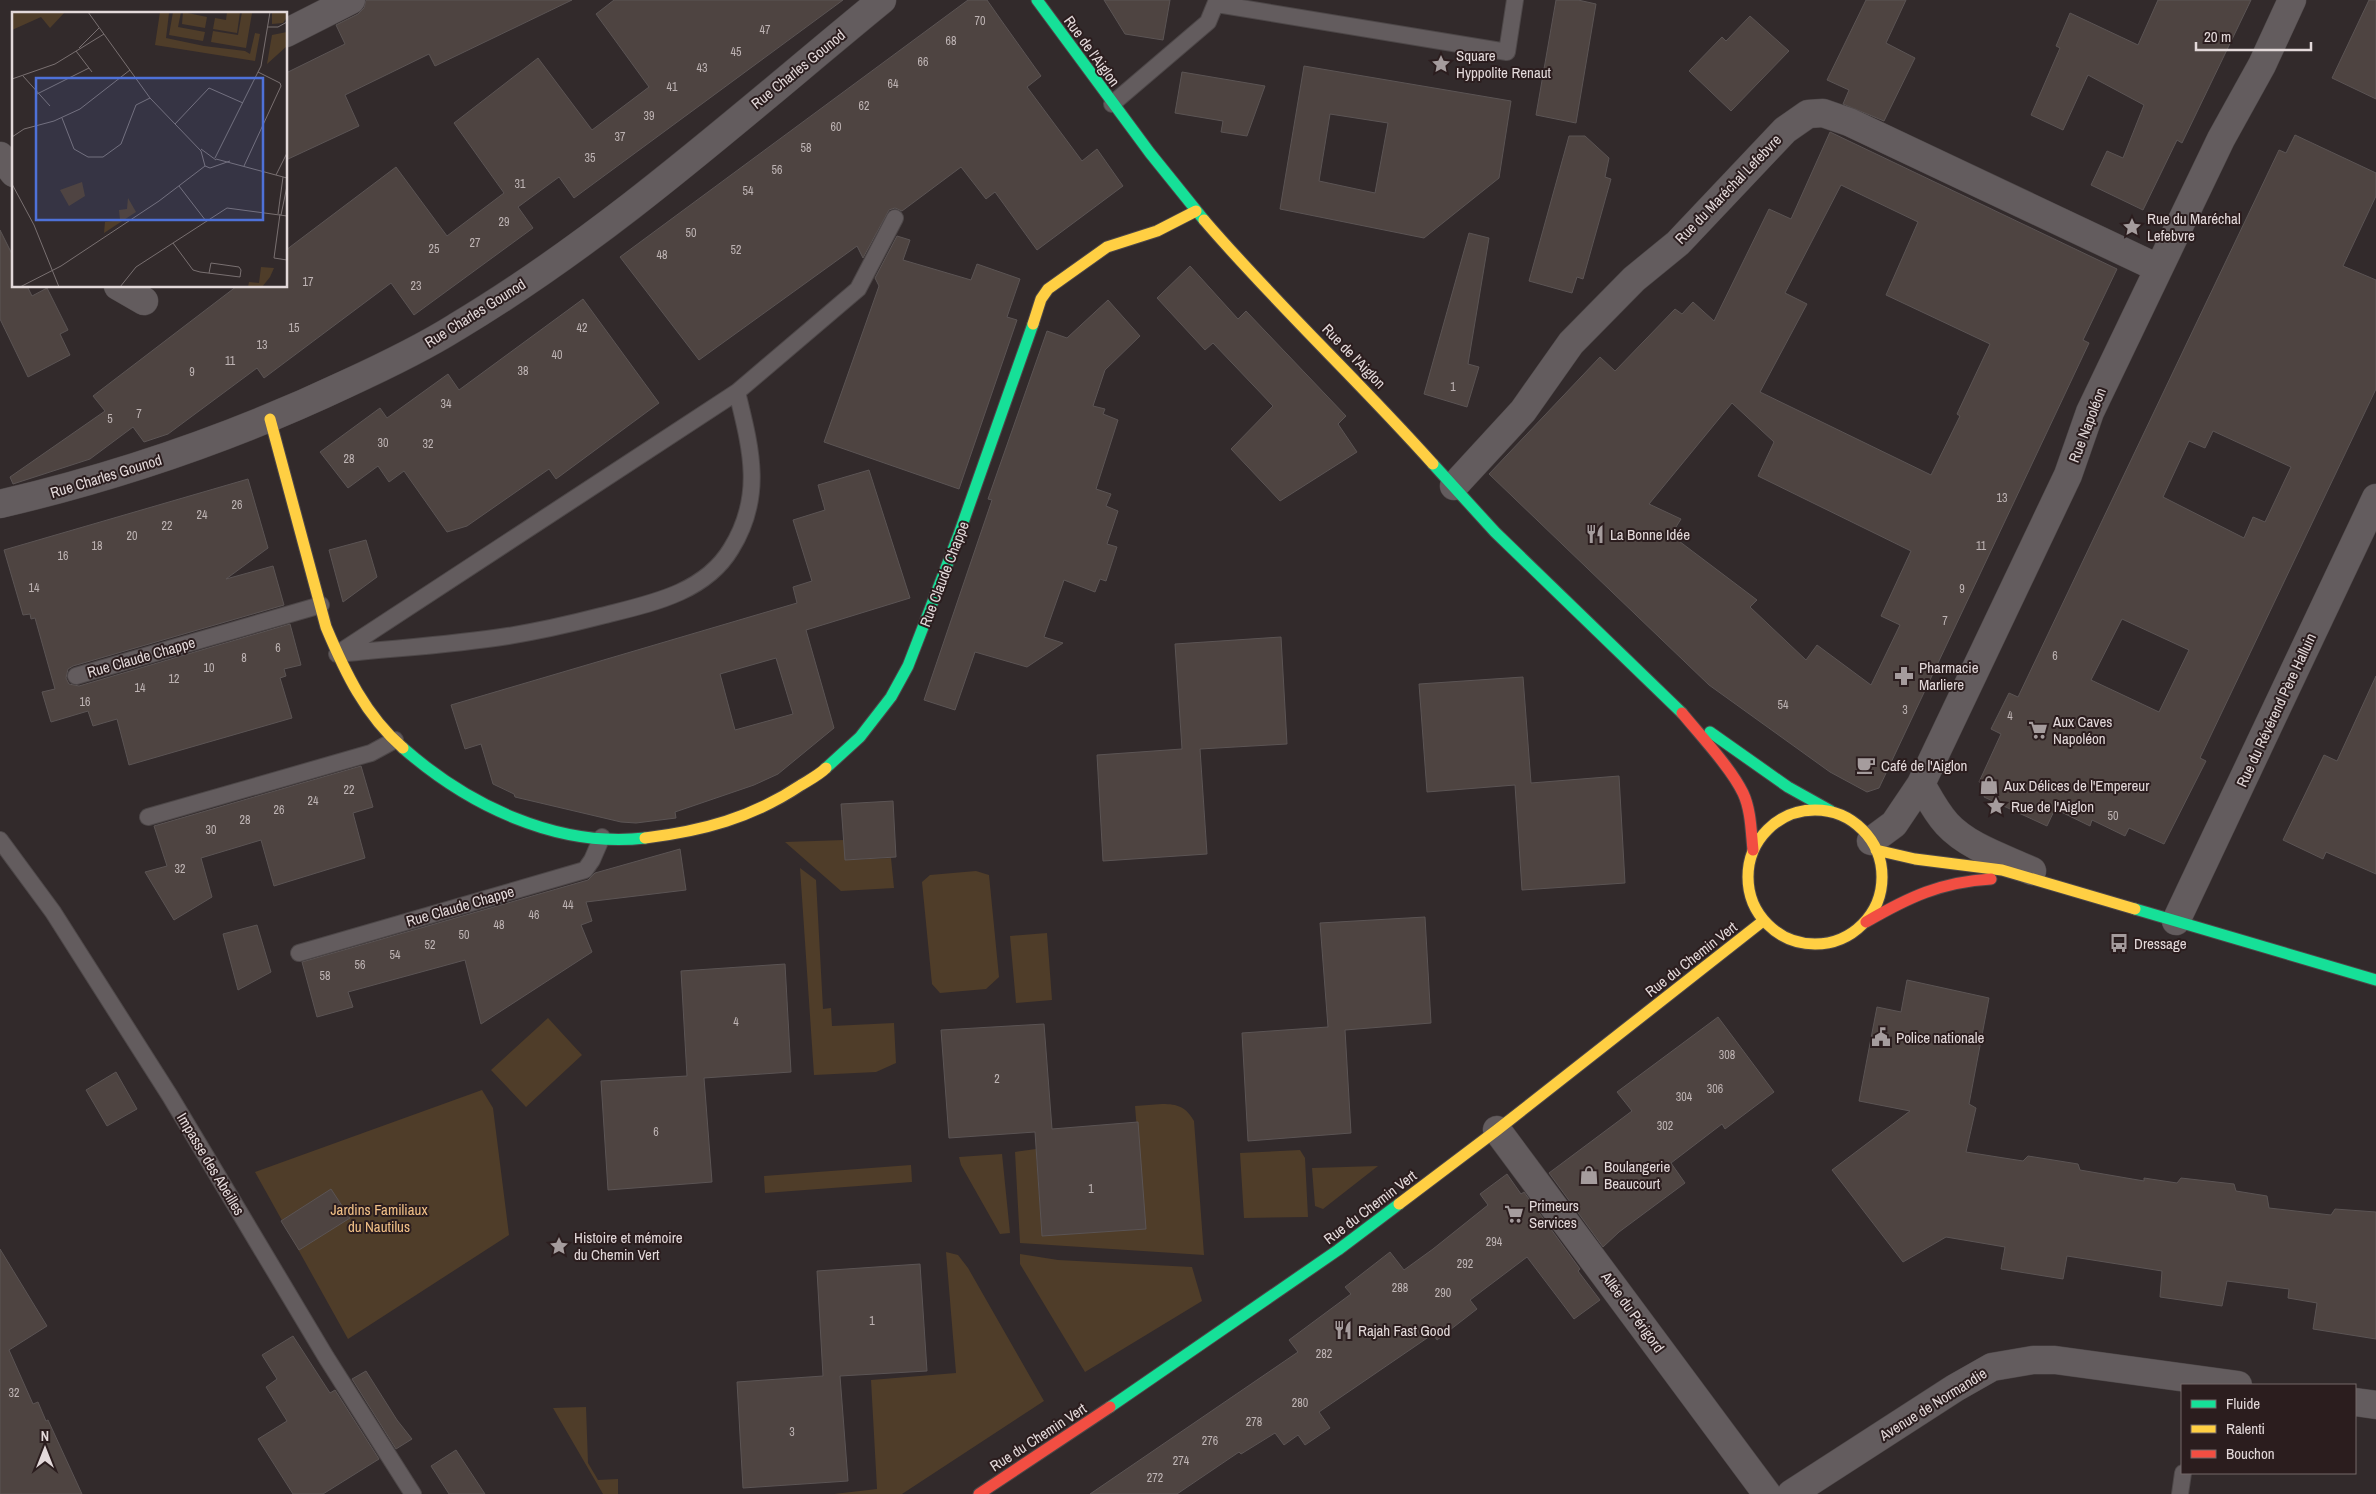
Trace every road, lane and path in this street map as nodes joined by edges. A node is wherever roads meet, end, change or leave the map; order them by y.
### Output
1 (352, 0) edge
2 (882, 0) edge
3 (1036, 0) edge
4 (1515, 0) edge
5 (2292, 0) edge
6 (1217, 2) edge
7 (288, 32) edge
8 (1112, 104) junction
9 (1196, 211) junction
10 (895, 218) dead end
11 (2158, 268) junction
12 (121, 288) edge
13 (144, 301) dead end
14 (736, 392) junction
15 (270, 419) junction
16 (1454, 486) junction
17 (2376, 498) edge
18 (0, 504) edge
19 (321, 606) junction
20 (337, 654) junction
21 (76, 676) dead end
22 (1678, 709) junction
23 (395, 740) junction
24 (1921, 784) junction
25 (1834, 813) junction
26 (148, 817) dead end
27 (602, 837) junction
28 (0, 840) edge
29 (1874, 845) junction
30 (1753, 850) junction
31 (2027, 877) junction
32 (2074, 891) junction
33 (1764, 921) junction
34 (2176, 922) junction
35 (1863, 924) junction
36 (299, 953) dead end
37 (2376, 980) edge
38 (1497, 1130) junction
39 (2197, 1382) edge
40 (2224, 1384) edge
41 (2356, 1402) edge
42 (2376, 1404) edge
43 (2183, 1474) edge
44 (413, 1494) edge
45 (979, 1494) edge
46 (1767, 1494) edge
47 (1791, 1494) edge
48 (2180, 1494) edge

1 - 7 street
2 - 15 street, Rue Charles Gounod
3 - 8 street, Rue de l'Aiglon
4 - 6 lane
5 - 11 street, Rue Napoléon
6 - 8 lane
8 - 9 street, Rue de l'Aiglon
9 - 16 street, Rue de l'Aiglon
9 - 27 street, Rue Claude Chappe
10 - 14 lane
11 - 16 street, Rue du Maréchal Lefebvre
11 - 24 street, Rue Napoléon
12 - 13 street
14 - 20 lane
14 - 20 lane
15 - 18 street, Rue Charles Gounod
15 - 19 street, Rue Claude Chappe
16 - 22 street, Rue de l'Aiglon
17 - 34 street, Rue du Révérend Père Halluin
19 - 20 street, Rue Claude Chappe
19 - 21 lane, Rue Claude Chappe
20 - 23 street, Rue Claude Chappe
22 - 25 street, Rue de l'Aiglon
22 - 30 street, Rue de l'Aiglon
23 - 26 lane
23 - 27 street, Rue Claude Chappe
24 - 29 street, Rue Napoléon
24 - 32 street
25 - 29 street
25 - 30 street
27 - 36 lane, Rue Claude Chappe
28 - 44 lane, Impasse des Abeilles
29 - 31 street
29 - 35 street
30 - 33 street
31 - 32 street
31 - 35 street
32 - 34 street
33 - 35 street
33 - 38 street, Rue du Chemin Vert
34 - 37 street
38 - 45 street, Rue du Chemin Vert
38 - 46 street, Allée du Périgord
39 - 40 street, Avenue de Normandie
39 - 47 street, Avenue de Normandie
41 - 42 street
43 - 48 lane

